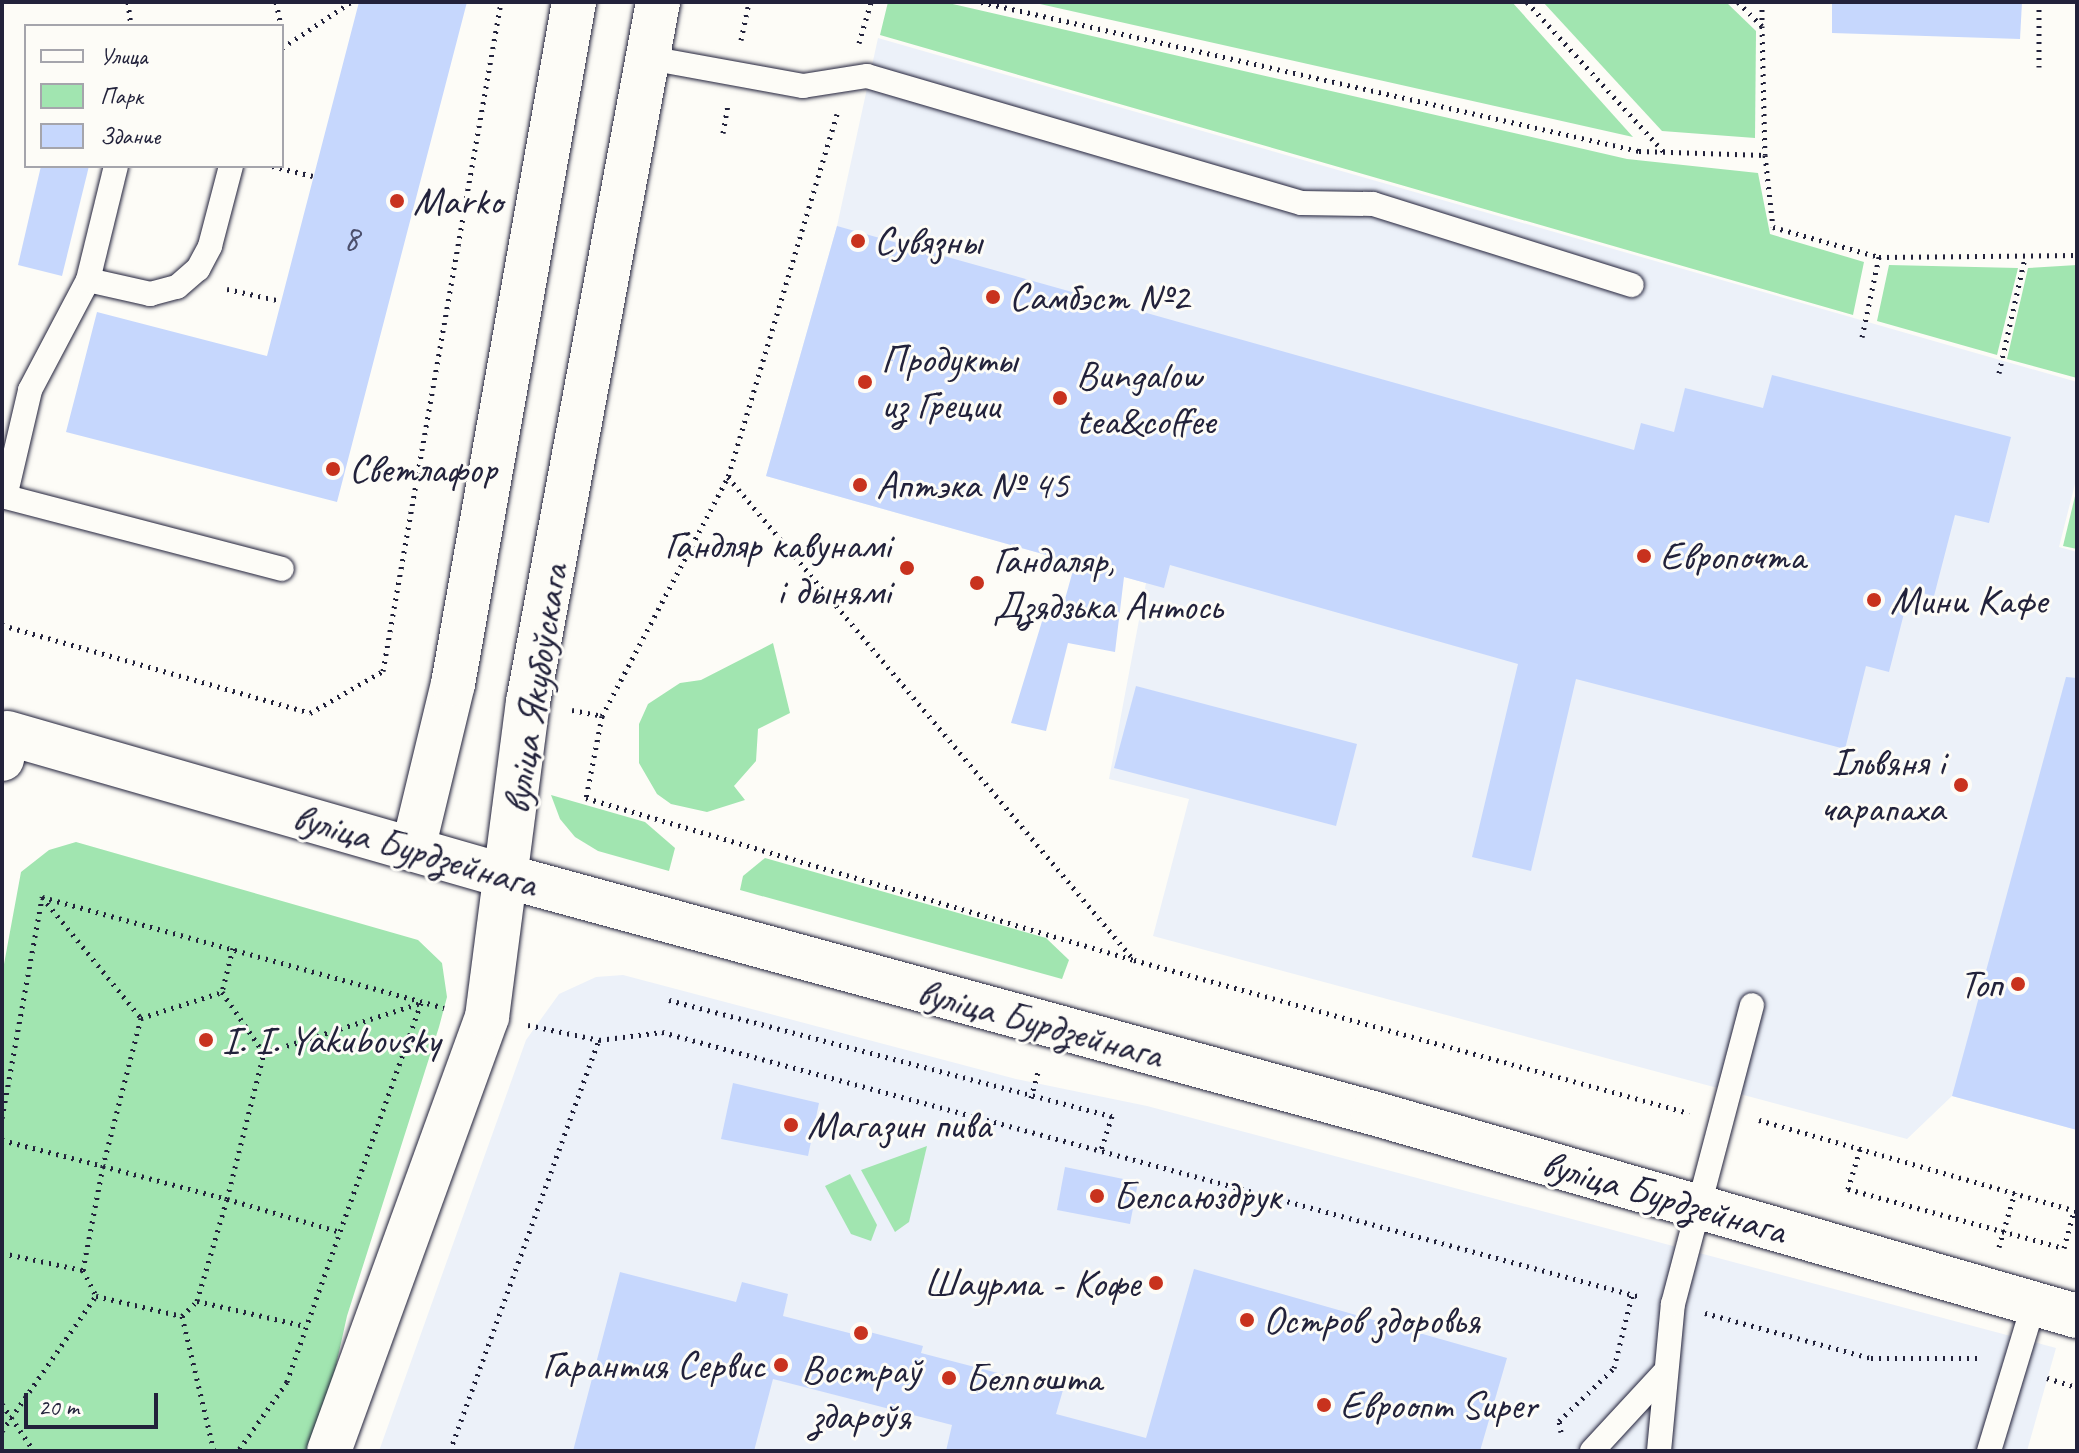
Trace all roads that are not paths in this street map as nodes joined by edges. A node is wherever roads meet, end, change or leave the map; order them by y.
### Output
1 (574, 2) edge
2 (658, 2) edge
3 (649, 58) junction
4 (116, 168) edge
5 (230, 168) edge
6 (88, 280) junction
7 (1632, 285) dead end
8 (4, 497) edge
9 (282, 569) dead end
10 (4, 741) edge
11 (413, 849) junction
12 (509, 877) junction
13 (1752, 1005) dead end
14 (1700, 1207) junction
15 (2034, 1303) junction
16 (2077, 1316) edge
17 (1663, 1374) junction
18 (329, 1451) edge
19 (1592, 1451) edge
20 (1659, 1451) edge
21 (1989, 1451) edge

1 - 11 main road, вуліца Якубоўскага
2 - 3 main road, вуліца Якубоўскага
3 - 7 lane
3 - 12 main road, вуліца Якубоўскага
4 - 6 lane
5 - 6 lane
6 - 8 lane
8 - 9 lane
10 - 11 main road, вуліца Бурдзейнага
11 - 12 main road, вуліца Бурдзейнага
12 - 14 main road, вуліца Бурдзейнага
12 - 18 main road, вуліца Якубоўскага
13 - 14 lane
14 - 15 main road, вуліца Бурдзейнага
14 - 17 lane
15 - 16 main road, вуліца Бурдзейнага
15 - 21 lane
17 - 19 lane
17 - 20 lane

